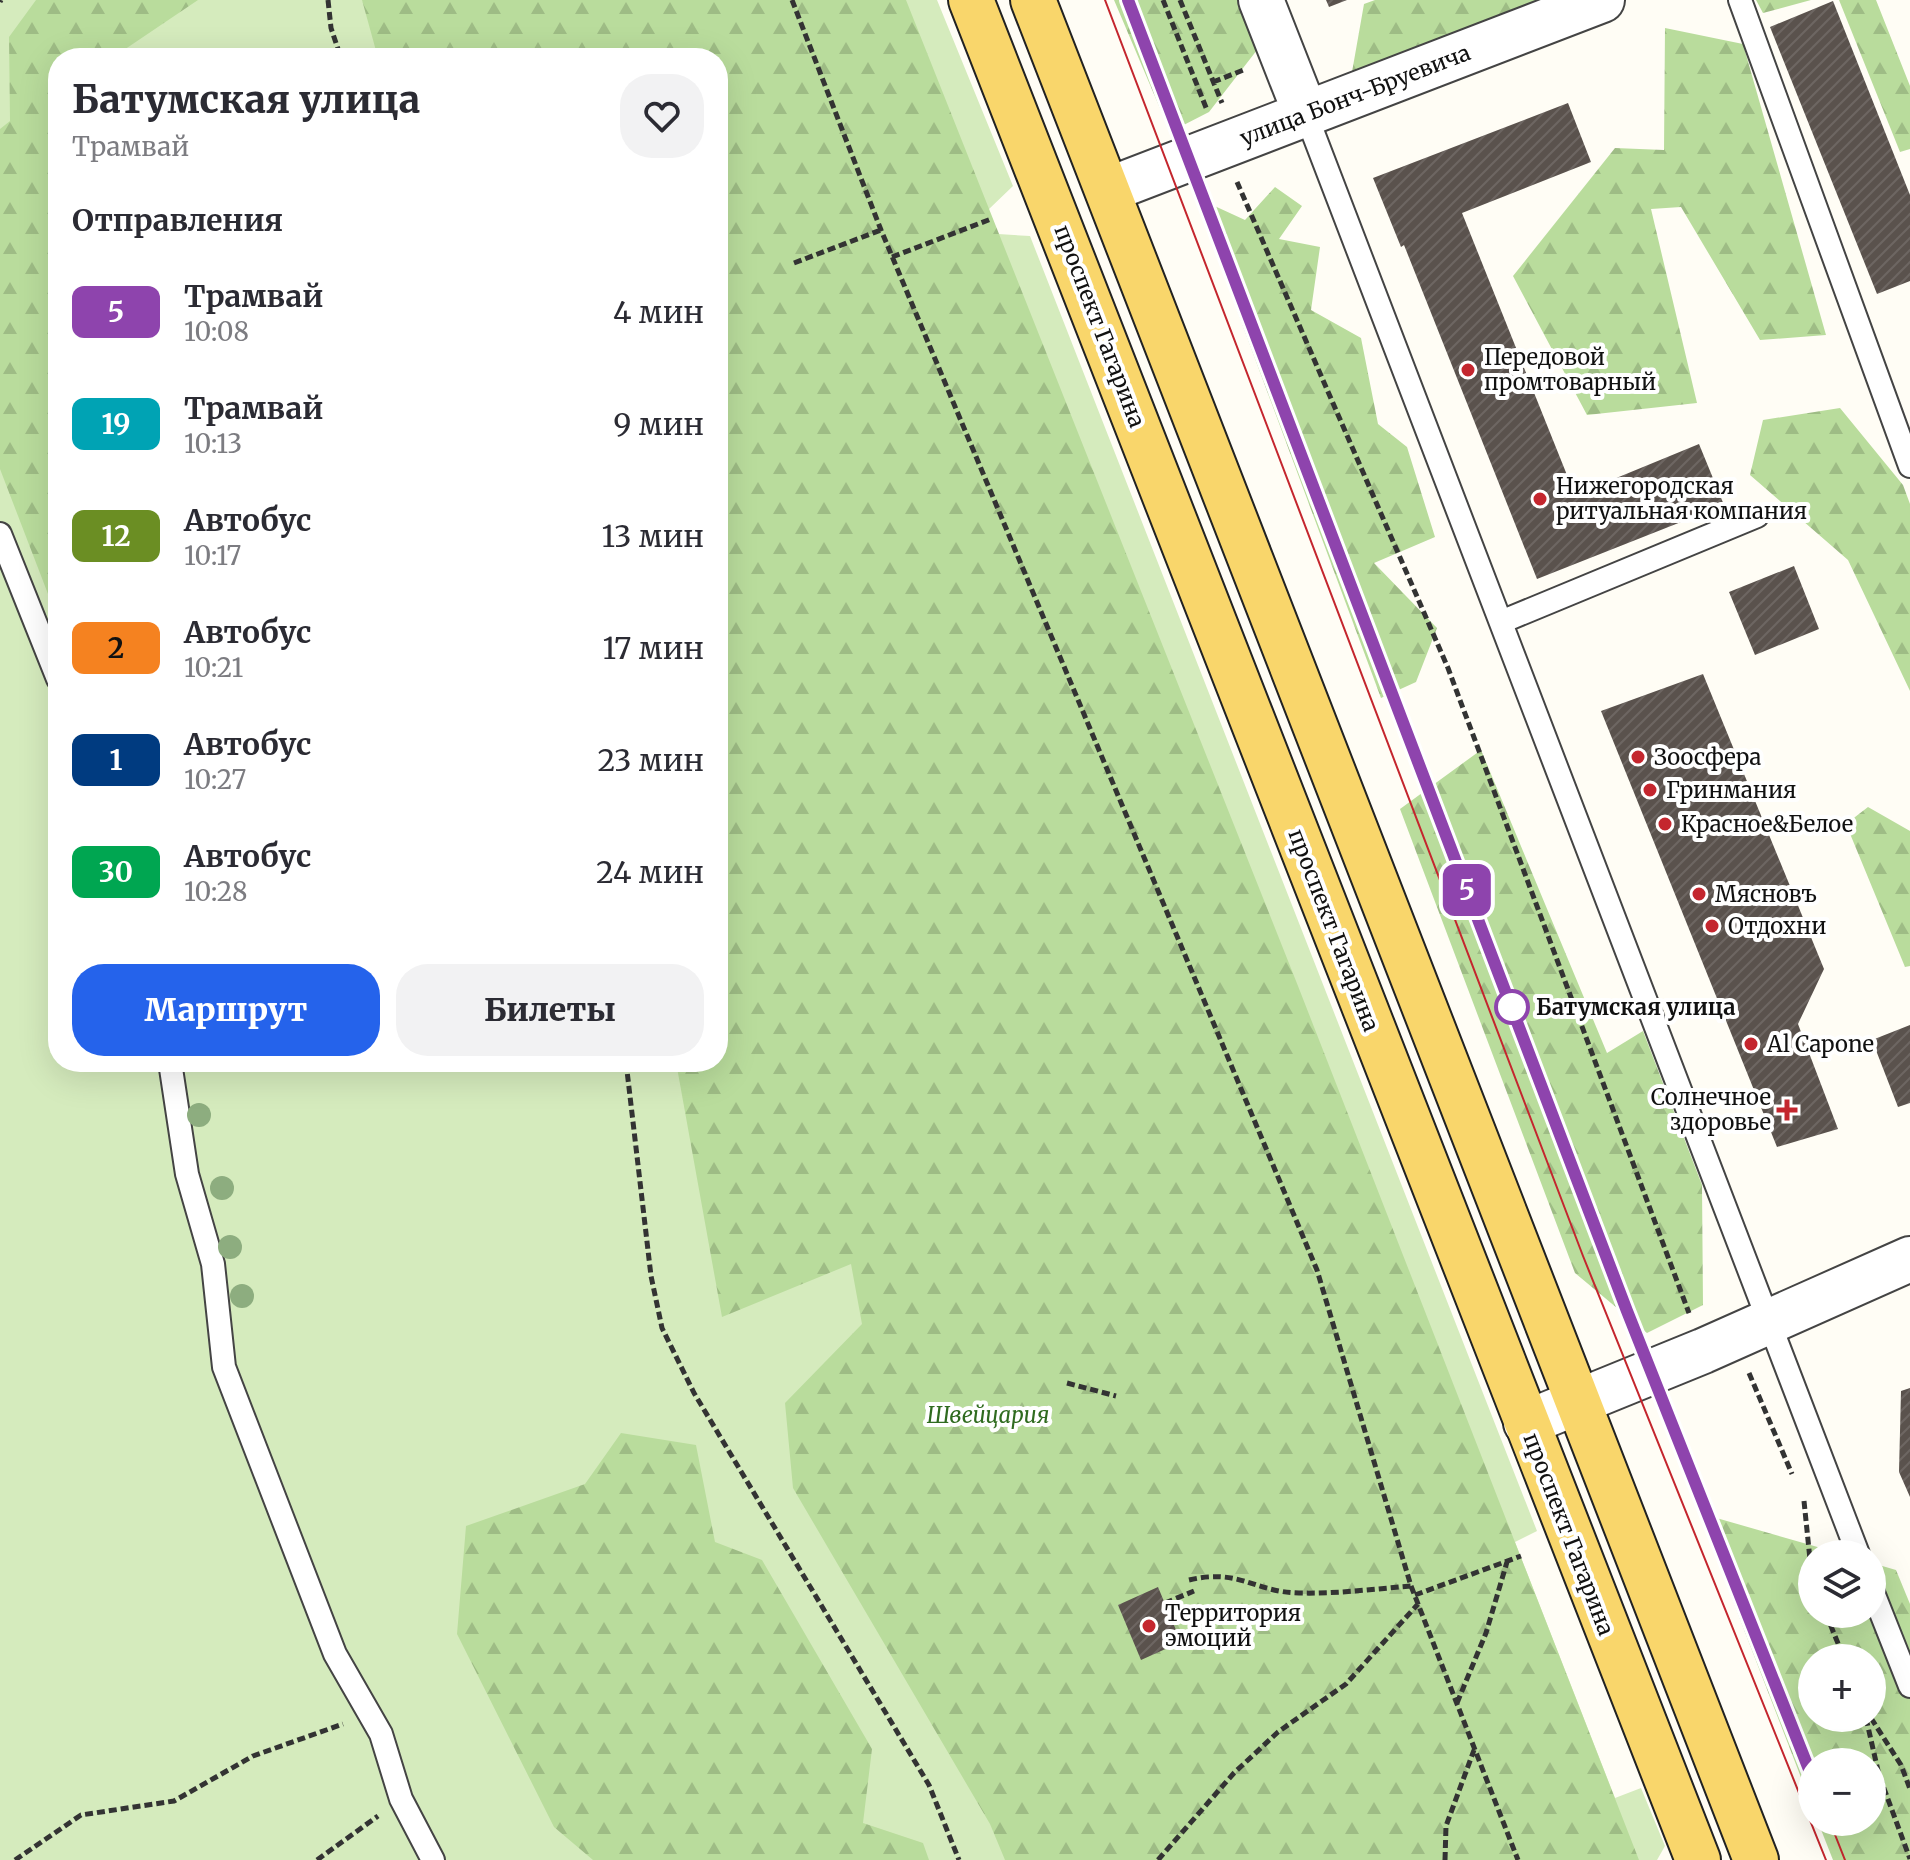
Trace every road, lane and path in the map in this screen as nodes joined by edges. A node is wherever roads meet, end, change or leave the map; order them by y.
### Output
1 (328, 0) edge
2 (792, 0) edge
3 (971, 0) edge
4 (1033, 0) edge
5 (1163, 0) edge
6 (1180, 0) edge
7 (1261, 0) edge
8 (1600, 0) edge
9 (1740, 0) edge
10 (338, 48) edge
11 (1305, 112) junction
12 (1229, 143) junction
13 (1108, 190) junction
14 (991, 219) dead end
15 (881, 230) junction
16 (892, 257) junction
17 (794, 263) dead end
18 (1910, 466) edge
19 (1757, 516) dead end
20 (0, 534) edge
21 (1501, 622) junction
22 (48, 654) edge
23 (172, 1072) edge
24 (627, 1072) edge
25 (1910, 1259) edge
26 (1735, 1337) junction
27 (1067, 1383) dead end
28 (1116, 1396) dead end
29 (1577, 1400) junction
30 (1526, 1423) junction
31 (1793, 1476) dead end
32 (1799, 1490) dead end
33 (1807, 1540) edge
34 (1850, 1540) edge
35 (1521, 1556) dead end
36 (1507, 1562) junction
37 (1189, 1580) dead end
38 (1411, 1586) junction
39 (1194, 1591) dead end
40 (1415, 1595) junction
41 (1165, 1603) dead end
42 (1418, 1604) junction
43 (1886, 1625) edge
44 (1910, 1686) edge
45 (1456, 1702) junction
46 (363, 1703) junction
47 (1871, 1732) edge
48 (1879, 1732) edge
49 (1474, 1748) junction
50 (1910, 1789) edge
51 (401, 1799) junction
52 (1910, 1859) edge
53 (15, 1860) edge
54 (317, 1860) edge
55 (433, 1860) edge
56 (959, 1860) edge
57 (1158, 1860) edge
58 (1445, 1860) edge
59 (1518, 1860) edge
60 (1698, 1860) edge
61 (1756, 1860) edge

1 - 10 path
2 - 15 path
3 - 30 main road, проспект Гагарина
4 - 13 main road
5 - 12 path
6 - 12 path
7 - 11 street
8 - 11 street, улица Бонч-Бруевича
9 - 18 lane
11 - 12 street, улица Бонч-Бруевича
11 - 21 lane
12 - 13 street, улица Бонч-Бруевича
12 - 26 path
13 - 29 main road
14 - 16 path
15 - 16 path
15 - 17 path
16 - 38 path
19 - 21 lane
20 - 22 lane
21 - 26 lane
23 - 46 lane
24 - 56 path
25 - 26 street
26 - 29 street
26 - 31 path
26 - 34 lane
27 - 28 path
29 - 30 street
29 - 61 main road
30 - 60 main road, проспект Гагарина
32 - 33 path
35 - 36 path
36 - 40 path
36 - 45 path
37 - 38 path
38 - 40 path
39 - 41 path
40 - 42 path
42 - 45 path
42 - 57 path
43 - 44 lane
45 - 49 path
46 - 51 lane
46 - 53 path
47 - 52 path
48 - 50 path
49 - 58 path
49 - 59 path
51 - 54 path
51 - 55 lane

